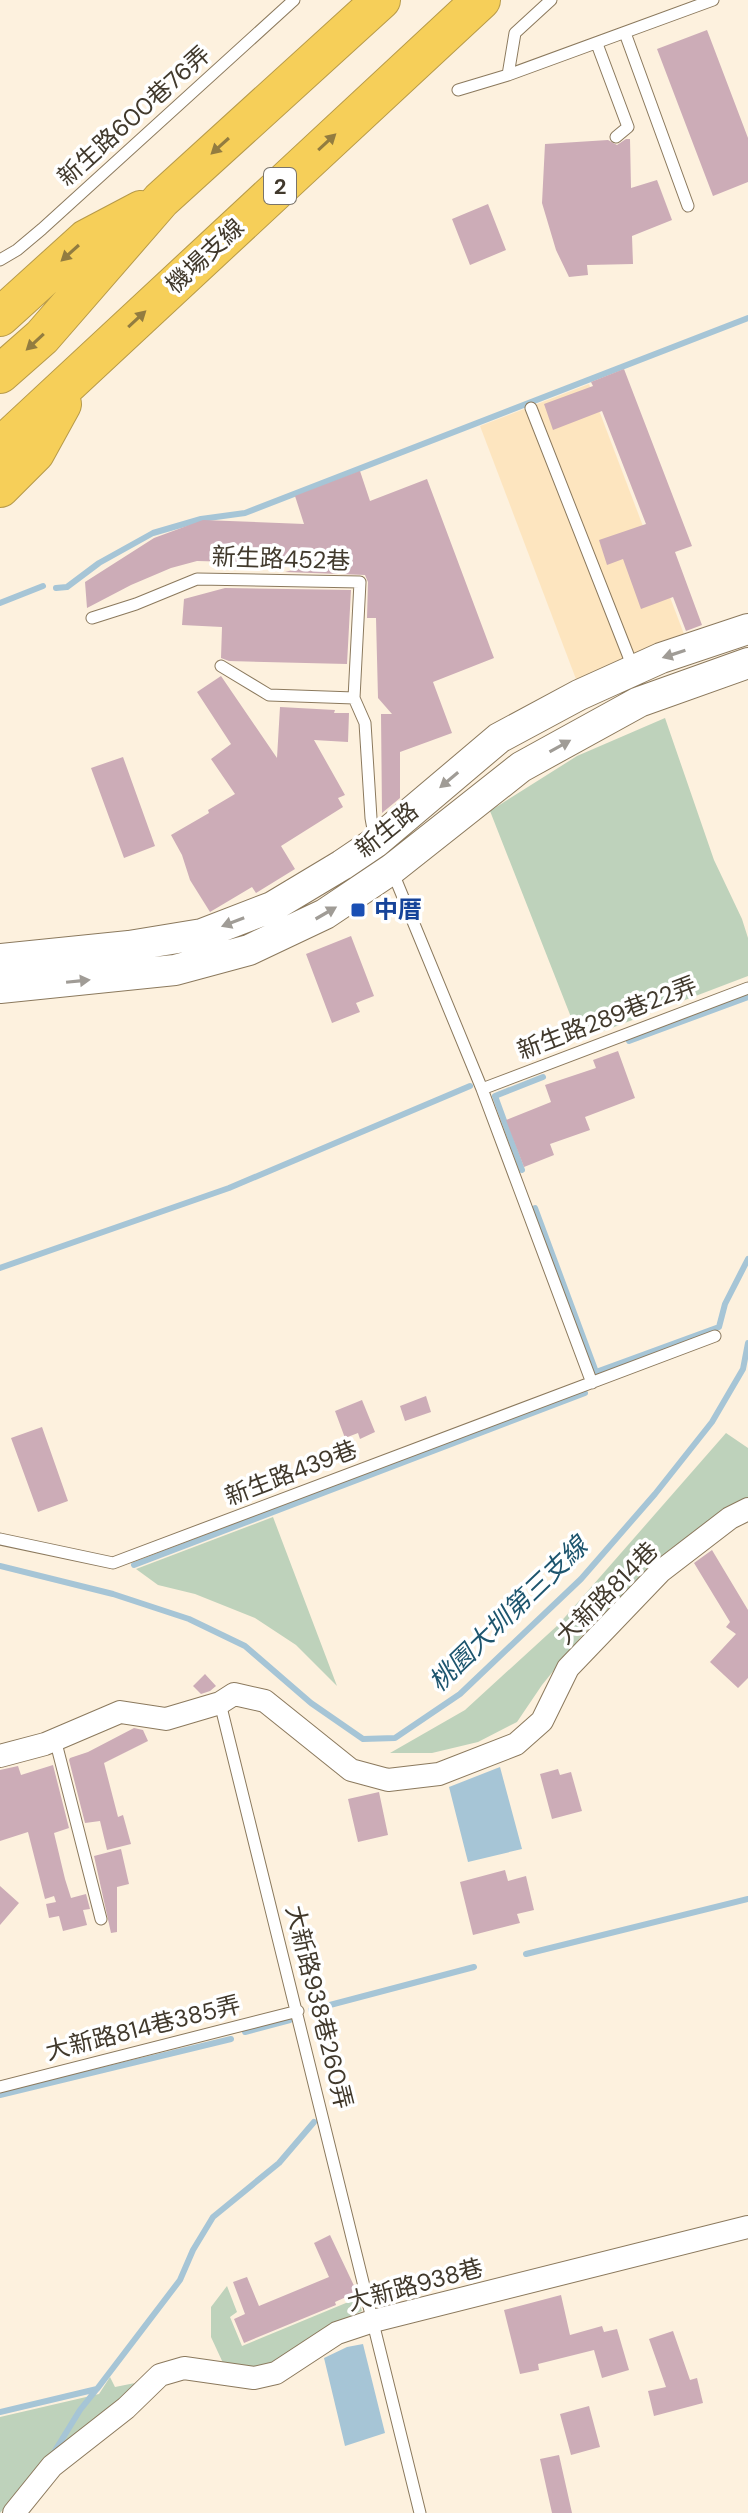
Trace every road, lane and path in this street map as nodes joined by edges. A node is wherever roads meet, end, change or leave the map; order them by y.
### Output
1 (294, 0) edge
2 (381, 0) edge
3 (481, 0) edge
4 (551, 0) edge
5 (713, 0) edge
6 (625, 33) junction
7 (597, 44) junction
8 (508, 75) junction
9 (458, 90) dead end
10 (616, 137) dead end
11 (161, 200) junction
12 (688, 206) dead end
13 (0, 260) edge
14 (0, 317) edge
15 (80, 372) junction
16 (0, 374) edge
17 (531, 408) dead end
18 (0, 447) edge
19 (0, 488) edge
20 (92, 618) dead end
21 (748, 629) edge
22 (748, 663) edge
23 (221, 666) dead end
24 (634, 670) junction
25 (354, 698) junction
26 (376, 842) junction
27 (392, 869) junction
28 (0, 959) edge
29 (0, 988) edge
30 (748, 988) edge
31 (482, 1089) junction
32 (715, 1336) dead end
33 (592, 1383) junction
34 (748, 1509) edge
35 (0, 1539) edge
36 (220, 1703) junction
37 (55, 1739) junction
38 (0, 1756) edge
39 (101, 1919) dead end
40 (298, 2011) junction
41 (0, 2087) edge
42 (748, 2227) edge
43 (373, 2321) junction
44 (14, 2513) edge
45 (420, 2513) edge

1 - 13 lane, 新生路600巷76弄
2 -> 11 highway
15 -> 3 highway, 機場支線 / 2
4 - 8 lane
5 - 6 lane
6 - 7 lane
6 - 12 lane
7 - 8 lane
7 - 10 lane
8 - 9 lane
11 -> 14 highway
11 -> 16 highway
15 - 18 highway, 機場支線 / 2
15 - 19 highway
17 - 24 lane
20 - 25 lane, 新生路452巷
21 -> 24 main road, 新生路
27 -> 22 main road, 新生路
23 - 25 lane
24 -> 26 main road, 新生路
25 - 26 lane, 新生路452巷
26 - 27 lane
26 -> 28 main road, 新生路
29 -> 27 main road, 新生路
27 - 31 lane
30 - 31 lane, 新生路289巷22弄
31 - 33 lane
32 - 33 lane, 新生路439巷
33 - 35 lane, 新生路439巷
34 - 36 street, 大新路814巷
36 - 37 street, 大新路814巷
36 - 40 lane, 大新路938巷260弄
37 - 38 street, 大新路814巷
37 - 39 lane
40 - 41 lane, 大新路814巷385弄
40 - 43 lane, 大新路938巷260弄
42 - 43 street, 大新路938巷
43 - 44 street, 大新路938巷
43 - 45 lane, 大新路938巷260弄

